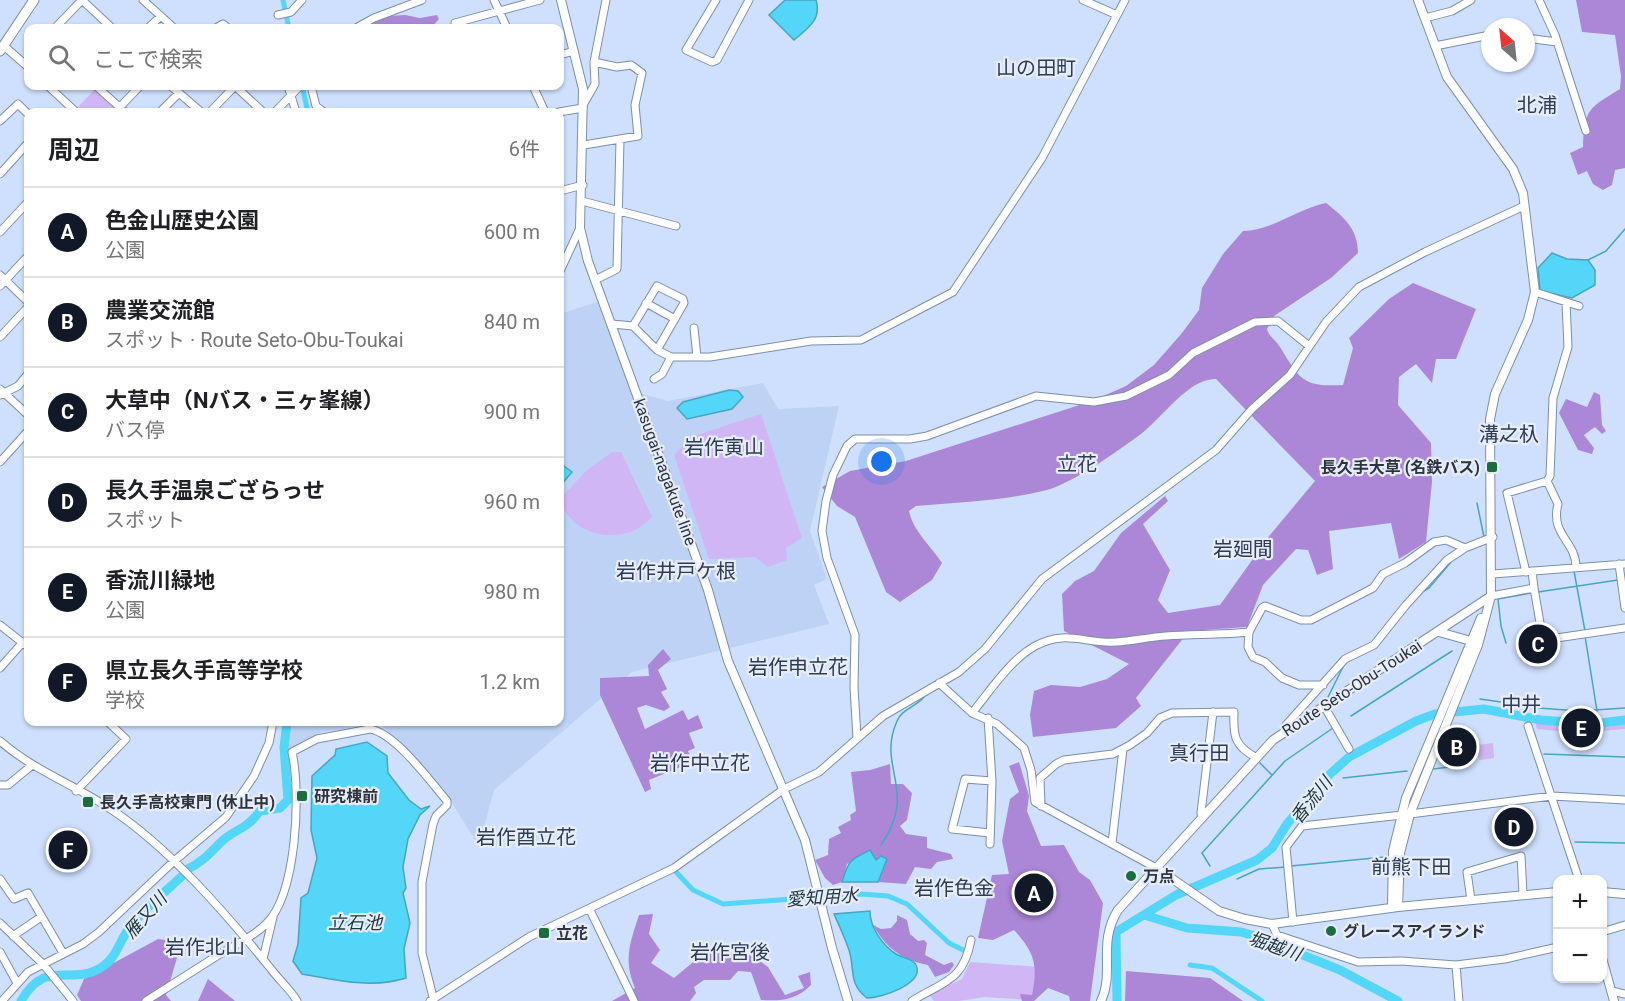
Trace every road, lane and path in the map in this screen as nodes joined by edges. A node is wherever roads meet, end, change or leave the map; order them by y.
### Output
1 (34, 0) edge
2 (143, 0) edge
3 (302, 0) edge
4 (422, 0) edge
5 (494, 0) edge
6 (540, 0) edge
7 (561, 0) edge
8 (606, 0) edge
9 (716, 0) edge
10 (750, 0) edge
11 (1083, 0) edge
12 (1125, 0) edge
13 (1418, 0) edge
14 (1467, 0) edge
15 (1472, 0) edge
16 (1539, 0) edge
17 (498, 11) junction
18 (278, 15) dead end
19 (1117, 15) junction
20 (160, 16) junction
21 (1425, 18) junction
22 (455, 22) dead end
23 (59, 24) edge
24 (108, 24) edge
25 (152, 24) edge
26 (169, 24) edge
27 (363, 24) edge
28 (505, 24) edge
29 (1481, 37) edge
30 (1535, 39) edge
31 (1557, 42) junction
32 (1435, 46) junction
33 (2, 48) edge
34 (574, 51) junction
35 (564, 54) edge
36 (594, 62) junction
37 (24, 63) edge
38 (52, 90) edge
39 (100, 90) edge
40 (137, 90) edge
41 (176, 90) edge
42 (231, 90) edge
43 (239, 90) edge
44 (296, 90) edge
45 (312, 90) edge
46 (535, 90) edge
47 (179, 93) junction
48 (583, 107) junction
49 (72, 108) edge
50 (120, 108) edge
51 (124, 108) edge
52 (164, 108) edge
53 (196, 108) edge
54 (214, 108) edge
55 (259, 108) edge
56 (279, 108) edge
57 (296, 108) edge
58 (319, 108) edge
59 (543, 108) edge
60 (24, 110) edge
61 (564, 111) edge
62 (0, 121) edge
63 (1586, 131) dead end
64 (620, 140) junction
65 (584, 145) junction
66 (24, 147) edge
67 (0, 174) edge
68 (583, 185) junction
69 (564, 189) edge
70 (582, 201) junction
71 (24, 206) edge
72 (1524, 206) junction
73 (618, 211) junction
74 (676, 226) dead end
75 (580, 228) junction
76 (0, 232) edge
77 (24, 260) edge
78 (564, 262) edge
79 (3, 278) edge
80 (595, 280) junction
81 (0, 286) edge
82 (1535, 292) junction
83 (24, 298) edge
84 (646, 303) junction
85 (1566, 303) junction
86 (1579, 306) dead end
87 (24, 311) edge
88 (675, 319) junction
89 (612, 324) junction
90 (633, 326) junction
91 (694, 328) dead end
92 (0, 337) edge
93 (1309, 346) junction
94 (657, 350) junction
95 (671, 357) junction
96 (697, 357) junction
97 (24, 379) edge
98 (654, 379) dead end
99 (2, 392) edge
100 (24, 411) edge
101 (24, 435) edge
102 (0, 462) edge
103 (1547, 481) junction
104 (1493, 537) junction
105 (1465, 548) junction
106 (1622, 564) edge
107 (1576, 567) junction
108 (1529, 571) junction
109 (1493, 574) junction
110 (1534, 588) junction
111 (1491, 596) junction
112 (1625, 608) edge
113 (0, 625) edge
114 (1625, 628) edge
115 (1249, 632) junction
116 (1439, 632) junction
117 (1471, 641) junction
118 (24, 643) edge
119 (24, 647) edge
120 (0, 668) edge
121 (939, 683) junction
122 (1323, 685) junction
123 (1451, 703) junction
124 (1324, 706) junction
125 (1213, 712) junction
126 (972, 713) junction
127 (988, 718) junction
128 (112, 726) edge
129 (271, 726) edge
130 (1528, 726) dead end
131 (1286, 730) junction
132 (857, 738) junction
133 (0, 741) edge
134 (1349, 748) dead end
135 (1123, 749) junction
136 (1257, 758) junction
137 (31, 766) junction
138 (992, 781) junction
139 (0, 785) edge
140 (784, 789) junction
141 (76, 791) junction
142 (1552, 796) junction
143 (1625, 800) edge
144 (1041, 806) junction
145 (1406, 814) junction
146 (1203, 818) junction
147 (990, 833) junction
148 (1113, 843) junction
149 (990, 844) dead end
150 (173, 862) junction
151 (1158, 869) junction
152 (1578, 875) edge
153 (0, 879) edge
154 (1553, 892) edge
155 (1607, 892) edge
156 (1523, 894) junction
157 (1625, 894) edge
158 (1471, 900) junction
159 (1395, 908) junction
160 (590, 910) junction
161 (274, 915) junction
162 (41, 916) junction
163 (1293, 922) junction
164 (0, 923) edge
165 (1272, 924) junction
166 (1625, 925) edge
167 (1607, 930) edge
168 (13, 936) junction
169 (246, 938) junction
170 (971, 940) dead end
171 (1553, 948) edge
172 (0, 952) edge
173 (63, 953) junction
174 (263, 959) junction
175 (43, 964) junction
176 (1456, 965) junction
177 (1607, 974) edge
178 (17, 982) junction
179 (1612, 991) junction
180 (1625, 994) edge
181 (432, 998) edge
182 (1104, 999) edge
183 (2, 1001) edge
184 (73, 1001) edge
185 (146, 1001) edge
186 (297, 1001) edge
187 (634, 1001) edge
188 (848, 1001) edge
189 (912, 1001) edge
190 (1459, 1001) edge
191 (1614, 1001) edge

1 - 33 highway
2 - 20 street
3 - 18 street
4 - 27 street
5 - 17 street
6 - 17 street
7 - 34 main road, kasugai-nagakute line
8 - 36 street
9 - 10 street
11 - 19 street
12 - 19 street
13 - 21 main road
14 - 15 street
14 - 21 street
16 - 31 street
17 - 22 street
17 - 28 street
19 - 96 street
20 - 25 street
20 - 26 street
21 - 32 main road
23 - 24 street
29 - 32 street
30 - 31 street
31 - 63 street
32 - 72 main road
33 - 37 street
34 - 35 street
34 - 48 main road, kasugai-nagakute line
36 - 48 street
36 - 64 street
38 - 49 street
39 - 50 street
40 - 51 street
41 - 47 street
42 - 54 street
43 - 55 street
44 - 56 street
44 - 57 street
45 - 58 street
46 - 59 street
47 - 52 street
47 - 53 street
48 - 61 street
48 - 65 main road, kasugai-nagakute line
60 - 62 street
64 - 65 street
64 - 73 street
65 - 68 main road, kasugai-nagakute line
66 - 67 street
68 - 69 street
68 - 70 main road, kasugai-nagakute line
70 - 73 street
70 - 75 main road, kasugai-nagakute line
71 - 76 street
72 - 82 main road
72 - 93 street
73 - 74 street
73 - 80 street
75 - 78 street
75 - 80 main road, kasugai-nagakute line
77 - 79 street
79 - 81 street
79 - 83 street
80 - 89 main road, kasugai-nagakute line
82 - 85 street
82 - 104 main road
84 - 88 street
84 - 88 street
84 - 90 street
85 - 86 street
85 - 103 street
87 - 92 street
88 - 94 street
89 - 90 street
89 - 140 main road, kasugai-nagakute line
90 - 94 street
91 - 96 street
93 - 121 street
93 - 132 street
94 - 95 street
95 - 96 street
95 - 98 street
97 - 99 street
99 - 100 street
101 - 102 street
103 - 107 street
103 - 108 street
104 - 105 street
104 - 109 main road
105 - 115 street
105 - 122 street
106 - 107 street
106 - 112 street
107 - 108 street
108 - 109 street
108 - 110 street
109 - 111 main road
110 - 111 street
110 - 114 street
111 - 116 main road, Route Seto-Obu-Toukai
111 - 117 main road
111 - 123 main road
113 - 118 street
115 - 122 street
115 - 126 street
116 - 117 main road
116 - 124 main road, Route Seto-Obu-Toukai
117 - 123 main road
119 - 120 street
121 - 126 street
121 - 132 street
122 - 131 street
123 - 145 main road
123 - 145 main road
124 - 131 main road, Route Seto-Obu-Toukai
124 - 134 street
125 - 135 street
125 - 136 street
125 - 146 street
126 - 127 street
127 - 138 street
127 - 144 street
128 - 141 street
129 - 150 street
130 - 142 street
131 - 136 main road, Route Seto-Obu-Toukai
132 - 140 street
133 - 137 street
135 - 144 street
135 - 148 street
136 - 146 main road, Route Seto-Obu-Toukai
137 - 139 street
137 - 141 street
138 - 147 street
138 - 147 street
140 - 160 street
140 - 188 main road, kasugai-nagakute line
141 - 150 street
142 - 143 street
142 - 145 street
142 - 152 street
144 - 148 street
145 - 159 main road
145 - 163 street
146 - 151 main road, Route Seto-Obu-Toukai
147 - 149 street
148 - 151 street
150 - 169 street
150 - 173 street
151 - 165 main road
151 - 182 main road, Route Seto-Obu-Toukai
153 - 162 street
154 - 156 main road
155 - 157 main road
156 - 158 main road
156 - 158 street
158 - 159 main road
159 - 163 main road
160 - 181 street
160 - 187 street
161 - 169 street
161 - 174 street
161 - 181 street
162 - 168 street
162 - 173 street
163 - 165 main road
164 - 168 street
165 - 176 street
166 - 167 street
168 - 175 street
169 - 174 street
169 - 185 street
170 - 189 street
171 - 176 street
172 - 178 street
173 - 175 street
174 - 186 street
175 - 178 street
175 - 184 street
176 - 190 street
177 - 179 main road
178 - 183 street
179 - 180 street
179 - 191 main road

